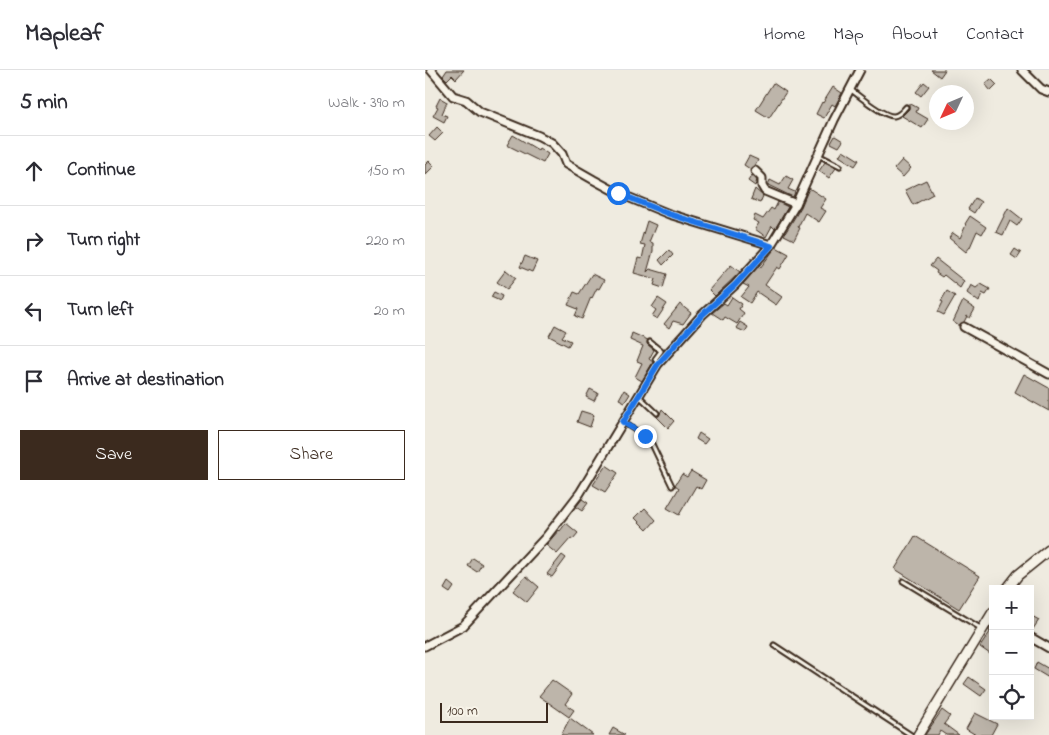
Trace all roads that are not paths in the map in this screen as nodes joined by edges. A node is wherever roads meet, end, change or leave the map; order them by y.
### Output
1 (431, 70) edge
2 (860, 70) edge
3 (1022, 70) edge
4 (850, 89) junction
5 (1049, 92) edge
6 (906, 107) dead end
7 (818, 155) junction
8 (840, 166) dead end
9 (755, 171) dead end
10 (796, 204) junction
11 (771, 246) junction
12 (964, 327) dead end
13 (650, 342) dead end
14 (658, 364) junction
15 (1049, 374) edge
16 (639, 396) junction
17 (657, 413) dead end
18 (623, 422) junction
19 (672, 486) dead end
20 (1049, 550) edge
21 (903, 581) dead end
22 (1010, 585) edge
23 (989, 618) edge
24 (982, 629) junction
25 (1034, 639) edge
26 (774, 645) dead end
27 (425, 646) edge
28 (1049, 648) edge
29 (911, 735) edge
30 (918, 735) edge

1 - 11 street
2 - 4 street
3 - 5 street
4 - 6 lane
4 - 7 street
7 - 8 lane
7 - 10 street
9 - 10 street
10 - 11 street
11 - 14 street
12 - 15 street
13 - 14 lane
14 - 16 street
16 - 17 lane
16 - 18 street
18 - 19 lane
18 - 27 street
20 - 22 street
21 - 24 lane
23 - 24 street
24 - 30 street
25 - 28 street
26 - 29 lane

